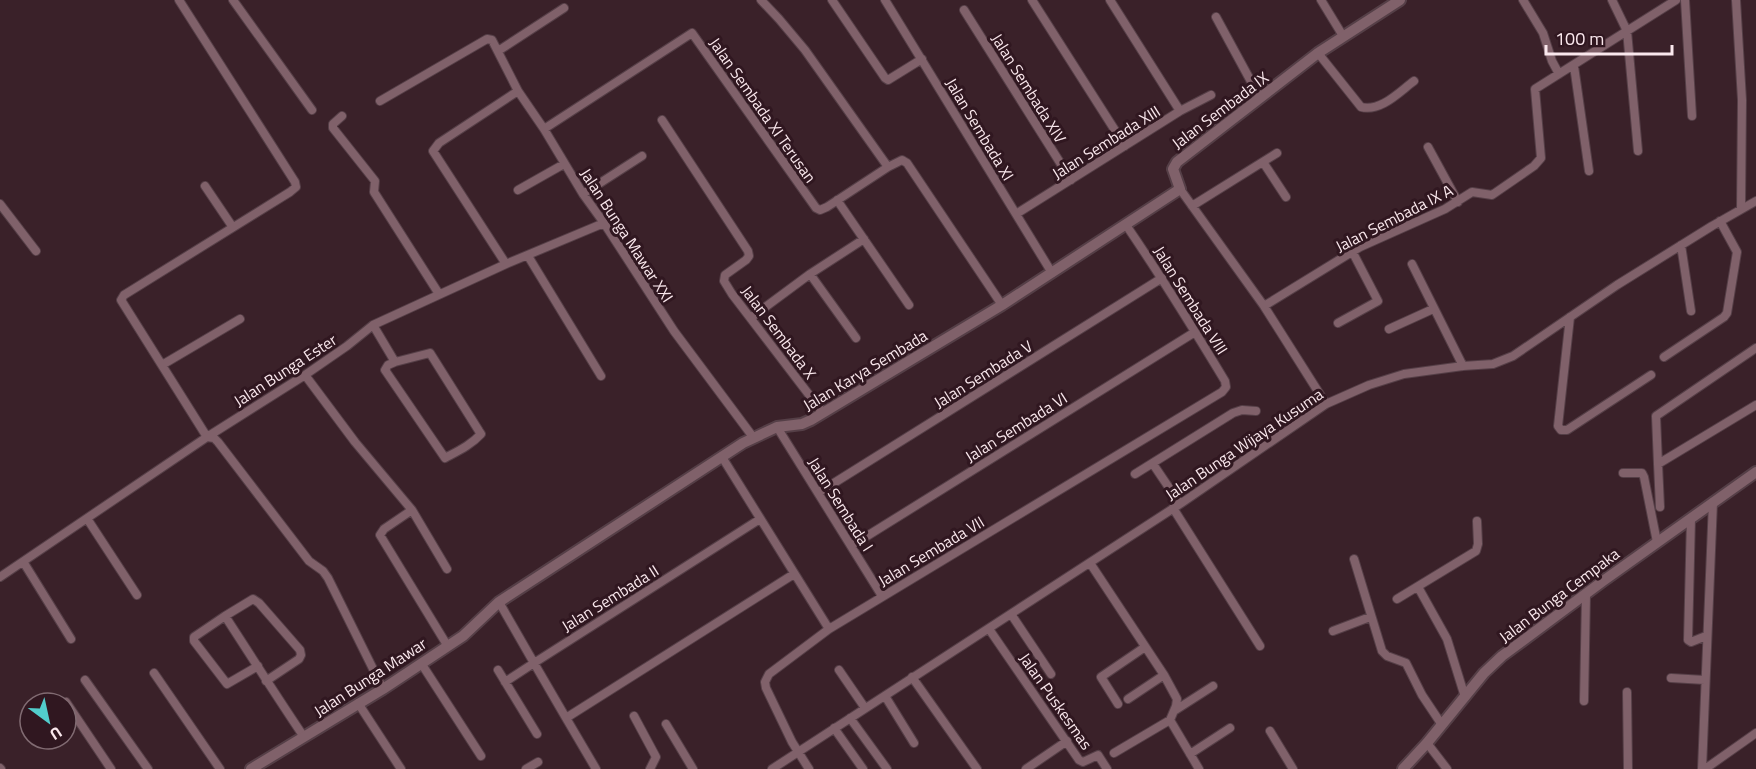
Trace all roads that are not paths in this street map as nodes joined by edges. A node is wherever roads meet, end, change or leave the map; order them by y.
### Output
1 (179, 0) edge
2 (233, 0) edge
3 (761, 0) edge
4 (832, 0) edge
5 (885, 0) edge
6 (1032, 0) edge
7 (1110, 0) edge
8 (1321, 0) edge
9 (1400, 0) edge
10 (1523, 0) edge
11 (1612, 0) edge
12 (1676, 0) edge
13 (1686, 0) edge
14 (1736, 0) edge
15 (564, 8) dead end
16 (964, 10) dead end
17 (1216, 17) dead end
18 (1627, 31) junction
19 (1343, 36) junction
20 (498, 51) junction
21 (1318, 53) junction
22 (922, 59) junction
23 (1574, 66) junction
24 (1559, 74) junction
25 (1414, 81) dead end
26 (518, 91) junction
27 (1211, 95) dead end
28 (1260, 98) junction
29 (380, 100) dead end
30 (312, 110) dead end
31 (1180, 111) junction
32 (342, 116) dead end
33 (1692, 116) dead end
34 (662, 120) dead end
35 (544, 129) junction
36 (1125, 146) junction
37 (1428, 147) dead end
38 (1638, 151) dead end
39 (1277, 153) dead end
40 (642, 156) dead end
41 (1263, 162) junction
42 (564, 164) junction
43 (888, 167) junction
44 (1589, 171) dead end
45 (1071, 180) junction
46 (204, 186) dead end
47 (1180, 189) junction
48 (518, 190) dead end
49 (583, 194) junction
50 (1286, 196) dead end
51 (837, 200) junction
52 (1756, 201) edge
53 (1458, 202) junction
54 (0, 204) edge
55 (1192, 206) junction
56 (1742, 209) junction
57 (1016, 214) junction
58 (1720, 221) junction
59 (604, 223) junction
60 (1126, 225) junction
61 (232, 226) junction
62 (864, 239) junction
63 (1680, 245) junction
64 (36, 251) dead end
65 (1352, 251) junction
66 (528, 256) junction
67 (506, 264) junction
68 (1412, 264) dead end
69 (1052, 273) junction
70 (810, 274) junction
71 (1162, 278) junction
72 (439, 294) junction
73 (909, 305) dead end
74 (1002, 305) junction
75 (1264, 306) junction
76 (1433, 309) junction
77 (1691, 311) dead end
78 (752, 317) junction
79 (1570, 317) junction
80 (240, 319) dead end
81 (1338, 323) dead end
82 (373, 325) junction
83 (1389, 329) dead end
84 (1196, 332) junction
85 (856, 338) dead end
86 (1756, 348) edge
87 (1664, 357) dead end
88 (395, 362) junction
89 (162, 365) junction
90 (1463, 366) junction
91 (305, 375) junction
92 (1651, 375) dead end
93 (601, 376) dead end
94 (1222, 392) joint
95 (1326, 404) junction
96 (1756, 405) edge
97 (1256, 411) dead end
98 (823, 413) junction
99 (777, 427) junction
100 (207, 437) junction
101 (753, 437) junction
102 (722, 457) junction
103 (1153, 464) junction
104 (1658, 464) junction
105 (1756, 472) edge
106 (1623, 473) dead end
107 (1135, 474) dead end
108 (818, 493) junction
109 (1713, 502) junction
110 (1176, 506) junction
111 (1660, 507) dead end
112 (412, 510) junction
113 (760, 519) junction
114 (1691, 519) junction
115 (88, 520) junction
116 (1477, 521) dead end
117 (1658, 542) junction
118 (851, 546) junction
119 (1354, 559) dead end
120 (24, 563) junction
121 (1090, 563) junction
122 (447, 569) dead end
123 (794, 574) junction
124 (0, 577) edge
125 (1418, 587) junction
126 (1586, 595) junction
127 (137, 596) dead end
128 (882, 596) junction
129 (1397, 599) dead end
130 (499, 602) junction
131 (1011, 614) junction
132 (225, 616) junction
133 (1370, 617) junction
134 (988, 629) junction
135 (829, 630) junction
136 (1333, 631) dead end
137 (1706, 636) junction
138 (71, 639) dead end
139 (447, 645) junction
140 (1260, 646) dead end
141 (1145, 647) junction
142 (421, 663) junction
143 (534, 663) junction
144 (258, 666) junction
145 (498, 669) dead end
146 (839, 670) dead end
147 (154, 672) dead end
148 (1051, 674) dead end
149 (1164, 675) junction
150 (912, 677) junction
151 (1671, 678) dead end
152 (85, 680) dead end
153 (1705, 680) junction
154 (266, 681) junction
155 (505, 682) junction
156 (1213, 686) dead end
157 (383, 689) junction
158 (1627, 692) dead end
159 (885, 696) junction
160 (1465, 697) junction
161 (1128, 699) dead end
162 (1584, 701) dead end
163 (358, 703) junction
164 (1118, 704) dead end
165 (865, 708) junction
166 (634, 716) dead end
167 (1172, 716) junction
168 (566, 718) junction
169 (850, 718) junction
170 (78, 720) edge
171 (666, 724) dead end
172 (1442, 725) junction
173 (834, 728) junction
174 (1230, 728) dead end
175 (1270, 731) dead end
176 (1756, 733) edge
177 (537, 734) dead end
178 (304, 737) junction
179 (1067, 741) junction
180 (914, 742) dead end
181 (1427, 743) junction
182 (798, 752) junction
183 (1114, 753) dead end
184 (1190, 754) junction
185 (481, 756) dead end
186 (1716, 761) junction
187 (538, 762) dead end
188 (111, 769) edge
189 (148, 769) edge
190 (220, 769) edge
191 (251, 769) edge
192 (401, 769) edge
193 (526, 769) edge
194 (596, 769) edge
195 (650, 769) edge
196 (693, 769) edge
197 (772, 769) edge
198 (809, 769) edge
199 (863, 769) edge
200 (888, 769) edge
201 (977, 769) edge
202 (1026, 769) edge
203 (1107, 769) edge
204 (1199, 769) edge
205 (1293, 769) edge
206 (1403, 769) edge
207 (1448, 769) edge
208 (1628, 769) edge
209 (1703, 769) edge
210 (1720, 769) edge

1 - 61 street
2 - 30 street
3 - 43 street
4 - 22 street
5 - 22 street, Jalan Sembada XI
6 - 36 street
7 - 31 street
8 - 19 street
9 - 19 street, Jalan Sembada IX
10 - 24 street
11 - 18 street
12 - 18 street
13 - 33 street
14 - 56 street
15 - 20 street
16 - 45 street, Jalan Sembada XIV
17 - 28 street
18 - 23 street
18 - 38 street
19 - 21 street, Jalan Sembada IX
20 - 26 street, Jalan Bunga Mawar XXI
20 - 29 street, Jalan Bunga Mawar XXI
21 - 25 street
21 - 28 street, Jalan Sembada IX
22 - 57 street, Jalan Sembada XI
23 - 24 street
23 - 44 street
24 - 53 street, Jalan Sembada IX A
26 - 35 street, Jalan Bunga Mawar XXI
26 - 67 street
27 - 31 street, Jalan Sembada XIII
28 - 47 street, Jalan Sembada IX
31 - 36 street, Jalan Sembada XIII
32 - 72 street
34 - 78 street, Jalan Sembada X
35 - 42 street, Jalan Bunga Mawar XXI
35 - 51 street, Jalan Sembada XI Terusan
36 - 45 street, Jalan Sembada XIII
37 - 53 street
39 - 41 street
40 - 49 street
41 - 50 street
41 - 55 street
42 - 48 street
42 - 49 street, Jalan Bunga Mawar XXI
43 - 51 street
43 - 74 street
45 - 57 street, Jalan Sembada XIII
46 - 61 street
47 - 55 street
47 - 60 street, Jalan Karya Sembada
49 - 59 street, Jalan Bunga Mawar XXI
51 - 62 street
52 - 56 street, Jalan Bunga Wijaya Kusuma
53 - 65 street, Jalan Sembada IX A
54 - 64 street
55 - 75 street
56 - 58 street, Jalan Bunga Wijaya Kusuma
57 - 69 street, Jalan Sembada XI
58 - 63 street, Jalan Bunga Wijaya Kusuma
58 - 87 street
59 - 66 street, Jalan Bunga Ester
59 - 101 street, Jalan Bunga Mawar XXI
60 - 69 street, Jalan Karya Sembada
60 - 71 street, Jalan Sembada VIII
61 - 89 street
62 - 70 street
62 - 73 street
63 - 77 street
63 - 79 street, Jalan Bunga Wijaya Kusuma
65 - 75 street, Jalan Sembada IX A
65 - 81 street
66 - 67 street, Jalan Bunga Ester
66 - 93 street
67 - 72 street, Jalan Bunga Ester
68 - 76 street
69 - 74 street, Jalan Karya Sembada
70 - 78 street
70 - 85 street
71 - 84 street, Jalan Sembada VIII
71 - 108 street, Jalan Sembada V
72 - 82 street, Jalan Bunga Ester
74 - 98 street, Jalan Karya Sembada
75 - 95 street
76 - 83 street
76 - 90 street
78 - 98 street, Jalan Sembada X
79 - 90 street, Jalan Bunga Wijaya Kusuma
79 - 92 street
80 - 89 street
82 - 88 street
82 - 91 street, Jalan Bunga Ester
84 - 94 street, Jalan Sembada VIII
84 - 118 street, Jalan Sembada VI
86 - 104 street
88 - 88 street
89 - 100 street
90 - 95 street, Jalan Bunga Wijaya Kusuma
91 - 100 street, Jalan Bunga Ester
91 - 112 street
94 - 128 street, Jalan Sembada VII
95 - 110 street, Jalan Bunga Wijaya Kusuma
96 - 104 street
97 - 103 street
98 - 99 street, Jalan Karya Sembada
99 - 101 street, Jalan Karya Sembada
99 - 108 street, Jalan Sembada I
100 - 115 street, Jalan Bunga Ester
100 - 157 street
101 - 102 street, Jalan Karya Sembada
102 - 113 street
102 - 130 street, Jalan Karya Sembada
103 - 107 street
103 - 110 street
104 - 111 street
105 - 109 street, Jalan Bunga Cempaka
106 - 117 street
108 - 118 street, Jalan Sembada I
109 - 114 street, Jalan Bunga Cempaka
109 - 137 street
110 - 121 street, Jalan Bunga Wijaya Kusuma
110 - 140 street
112 - 122 street
112 - 139 street
113 - 123 street
113 - 143 street, Jalan Sembada II
114 - 117 street, Jalan Bunga Cempaka
114 - 137 street
115 - 120 street, Jalan Bunga Ester
115 - 127 street
116 - 125 street
117 - 126 street, Jalan Bunga Cempaka
118 - 128 street, Jalan Sembada I
119 - 133 street
120 - 124 street, Jalan Bunga Ester
120 - 138 street
121 - 131 street, Jalan Bunga Wijaya Kusuma
121 - 141 street
123 - 135 street
123 - 168 street
125 - 129 street
125 - 160 street
126 - 160 street, Jalan Bunga Cempaka
126 - 162 street
128 - 135 street, Jalan Sembada VII
130 - 139 street, Jalan Bunga Mawar
130 - 143 street
131 - 134 street, Jalan Bunga Wijaya Kusuma
131 - 148 street
132 - 144 street
132 - 144 street
132 - 154 street
133 - 136 street
133 - 172 street
134 - 150 street, Jalan Bunga Wijaya Kusuma
134 - 179 street, Jalan Puskesmas
135 - 182 street, Jalan Sembada VII
137 - 153 street
139 - 142 street, Jalan Bunga Mawar
141 - 149 street
141 - 164 street
142 - 157 street, Jalan Bunga Mawar
142 - 185 street
143 - 155 street, Jalan Sembada II
143 - 168 street
144 - 154 street
145 - 155 street
146 - 165 street
147 - 190 street
149 - 161 street
149 - 167 street
150 - 159 street, Jalan Bunga Wijaya Kusuma
150 - 201 street
151 - 153 street
152 - 189 street
153 - 209 street
154 - 178 street
155 - 177 street
156 - 167 street
157 - 163 street, Jalan Bunga Mawar
158 - 208 street
159 - 165 street, Jalan Bunga Wijaya Kusuma
159 - 180 street
160 - 172 street, Jalan Bunga Cempaka
163 - 178 street, Jalan Bunga Mawar
163 - 192 street
165 - 169 street, Jalan Bunga Wijaya Kusuma
166 - 195 street
167 - 183 street
167 - 184 street
168 - 194 street
169 - 173 street, Jalan Bunga Wijaya Kusuma
169 - 200 street
170 - 188 street
171 - 196 street
172 - 181 street, Jalan Bunga Cempaka
173 - 182 street, Jalan Bunga Wijaya Kusuma
173 - 199 street
174 - 184 street
175 - 205 street
176 - 186 street
178 - 191 street, Jalan Bunga Mawar
179 - 202 street
179 - 203 street, Jalan Puskesmas
181 - 206 street, Jalan Bunga Cempaka
181 - 207 street
182 - 197 street, Jalan Bunga Wijaya Kusuma
182 - 198 street
184 - 204 street
186 - 209 street
186 - 210 street
187 - 193 street

